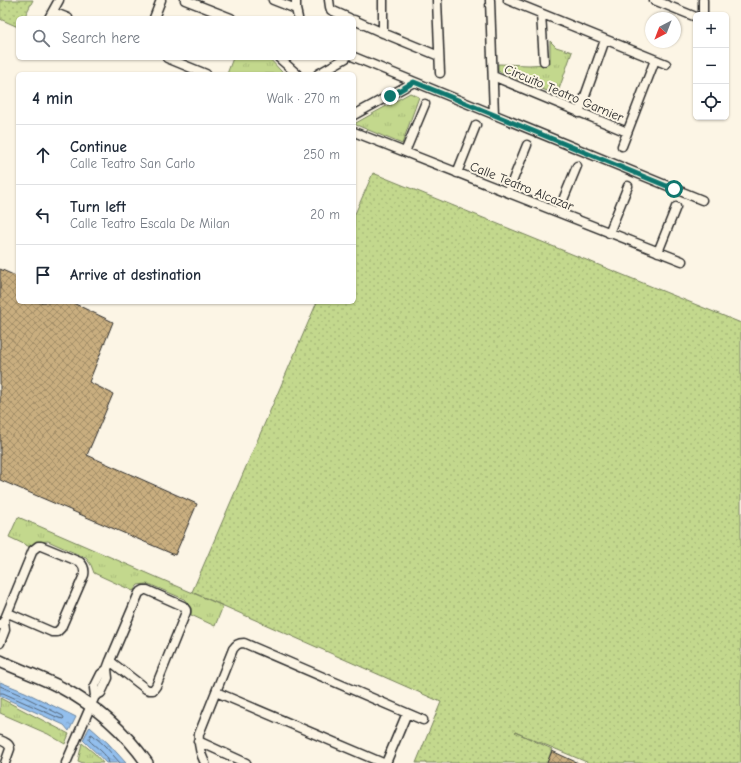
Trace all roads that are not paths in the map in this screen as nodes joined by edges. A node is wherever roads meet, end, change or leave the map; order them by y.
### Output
1 (59, 0) edge
2 (161, 0) edge
3 (184, 0) edge
4 (273, 0) edge
5 (329, 0) edge
6 (383, 0) edge
7 (437, 0) edge
8 (490, 0) edge
9 (508, 0) edge
10 (654, 0) edge
11 (703, 0) edge
12 (295, 3) edge
13 (703, 12) edge
14 (541, 14) junction
15 (51, 15) edge
16 (155, 16) edge
17 (226, 16) edge
18 (298, 16) edge
19 (344, 16) edge
20 (693, 16) edge
21 (356, 21) edge
22 (383, 33) junction
23 (605, 40) junction
24 (439, 56) junction
25 (356, 58) edge
26 (172, 60) edge
27 (281, 60) edge
28 (342, 60) edge
29 (655, 60) junction
30 (544, 61) dead end
31 (666, 64) dead end
32 (201, 72) edge
33 (296, 72) edge
34 (322, 72) edge
35 (440, 74) dead end
36 (493, 76) junction
37 (414, 82) junction
38 (425, 104) dead end
39 (579, 112) junction
40 (356, 115) edge
41 (494, 115) junction
42 (476, 125) dead end
43 (627, 132) junction
44 (356, 133) edge
45 (526, 145) dead end
46 (622, 146) dead end
47 (405, 152) junction
48 (577, 166) dead end
49 (457, 173) junction
50 (628, 186) dead end
51 (508, 192) junction
52 (702, 200) dead end
53 (676, 207) dead end
54 (558, 212) junction
55 (609, 233) junction
56 (658, 252) junction
57 (682, 261) dead end
58 (8, 613) junction
59 (2, 623) edge
60 (0, 643) edge
61 (0, 661) edge
62 (108, 665) junction
63 (216, 692) junction
64 (93, 700) junction
65 (407, 713) junction
66 (423, 720) dead end
67 (0, 740) edge
68 (198, 741) junction
69 (5, 763) edge
70 (66, 763) edge
71 (147, 763) edge
72 (204, 763) edge
73 (246, 763) edge
74 (383, 763) edge
75 (386, 763) edge

1 - 15 street
2 - 16 street
3 - 17 street
4 - 12 street
5 - 19 street
6 - 22 street
7 - 24 street
8 - 36 street, Circuito Teatro Garnier
9 - 14 street
10 - 20 street
11 - 13 street
12 - 18 street
14 - 23 street
14 - 30 street
21 - 22 street
22 - 24 street
23 - 29 street
23 - 39 street
24 - 35 street
25 - 37 street
26 - 32 street
27 - 33 street
28 - 34 street
29 - 31 street
29 - 43 street, Circuito Teatro Garnier
36 - 39 street, Circuito Teatro Garnier
36 - 41 street, Circuito Teatro Garnier
37 - 40 street
37 - 41 street
38 - 47 street
39 - 43 street, Circuito Teatro Garnier
41 - 52 street
42 - 49 street
43 - 46 street, Circuito Teatro Garnier
44 - 47 street, Calle Teatro Alcazar
45 - 51 street
47 - 49 street, Calle Teatro Alcazar
48 - 54 street
49 - 51 street, Calle Teatro Alcazar
50 - 55 street
51 - 54 street, Calle Teatro Alcazar
53 - 56 street
54 - 55 street, Calle Teatro Alcazar
55 - 56 street, Calle Teatro Alcazar
56 - 57 street, Calle Teatro Alcazar
58 - 58 street
58 - 59 street
59 - 60 street
61 - 64 street
62 - 62 street
62 - 64 street
63 - 65 street
63 - 68 street
63 - 74 street
64 - 70 street
64 - 71 street
65 - 66 street
65 - 75 street
67 - 69 street
68 - 72 street
68 - 73 street

